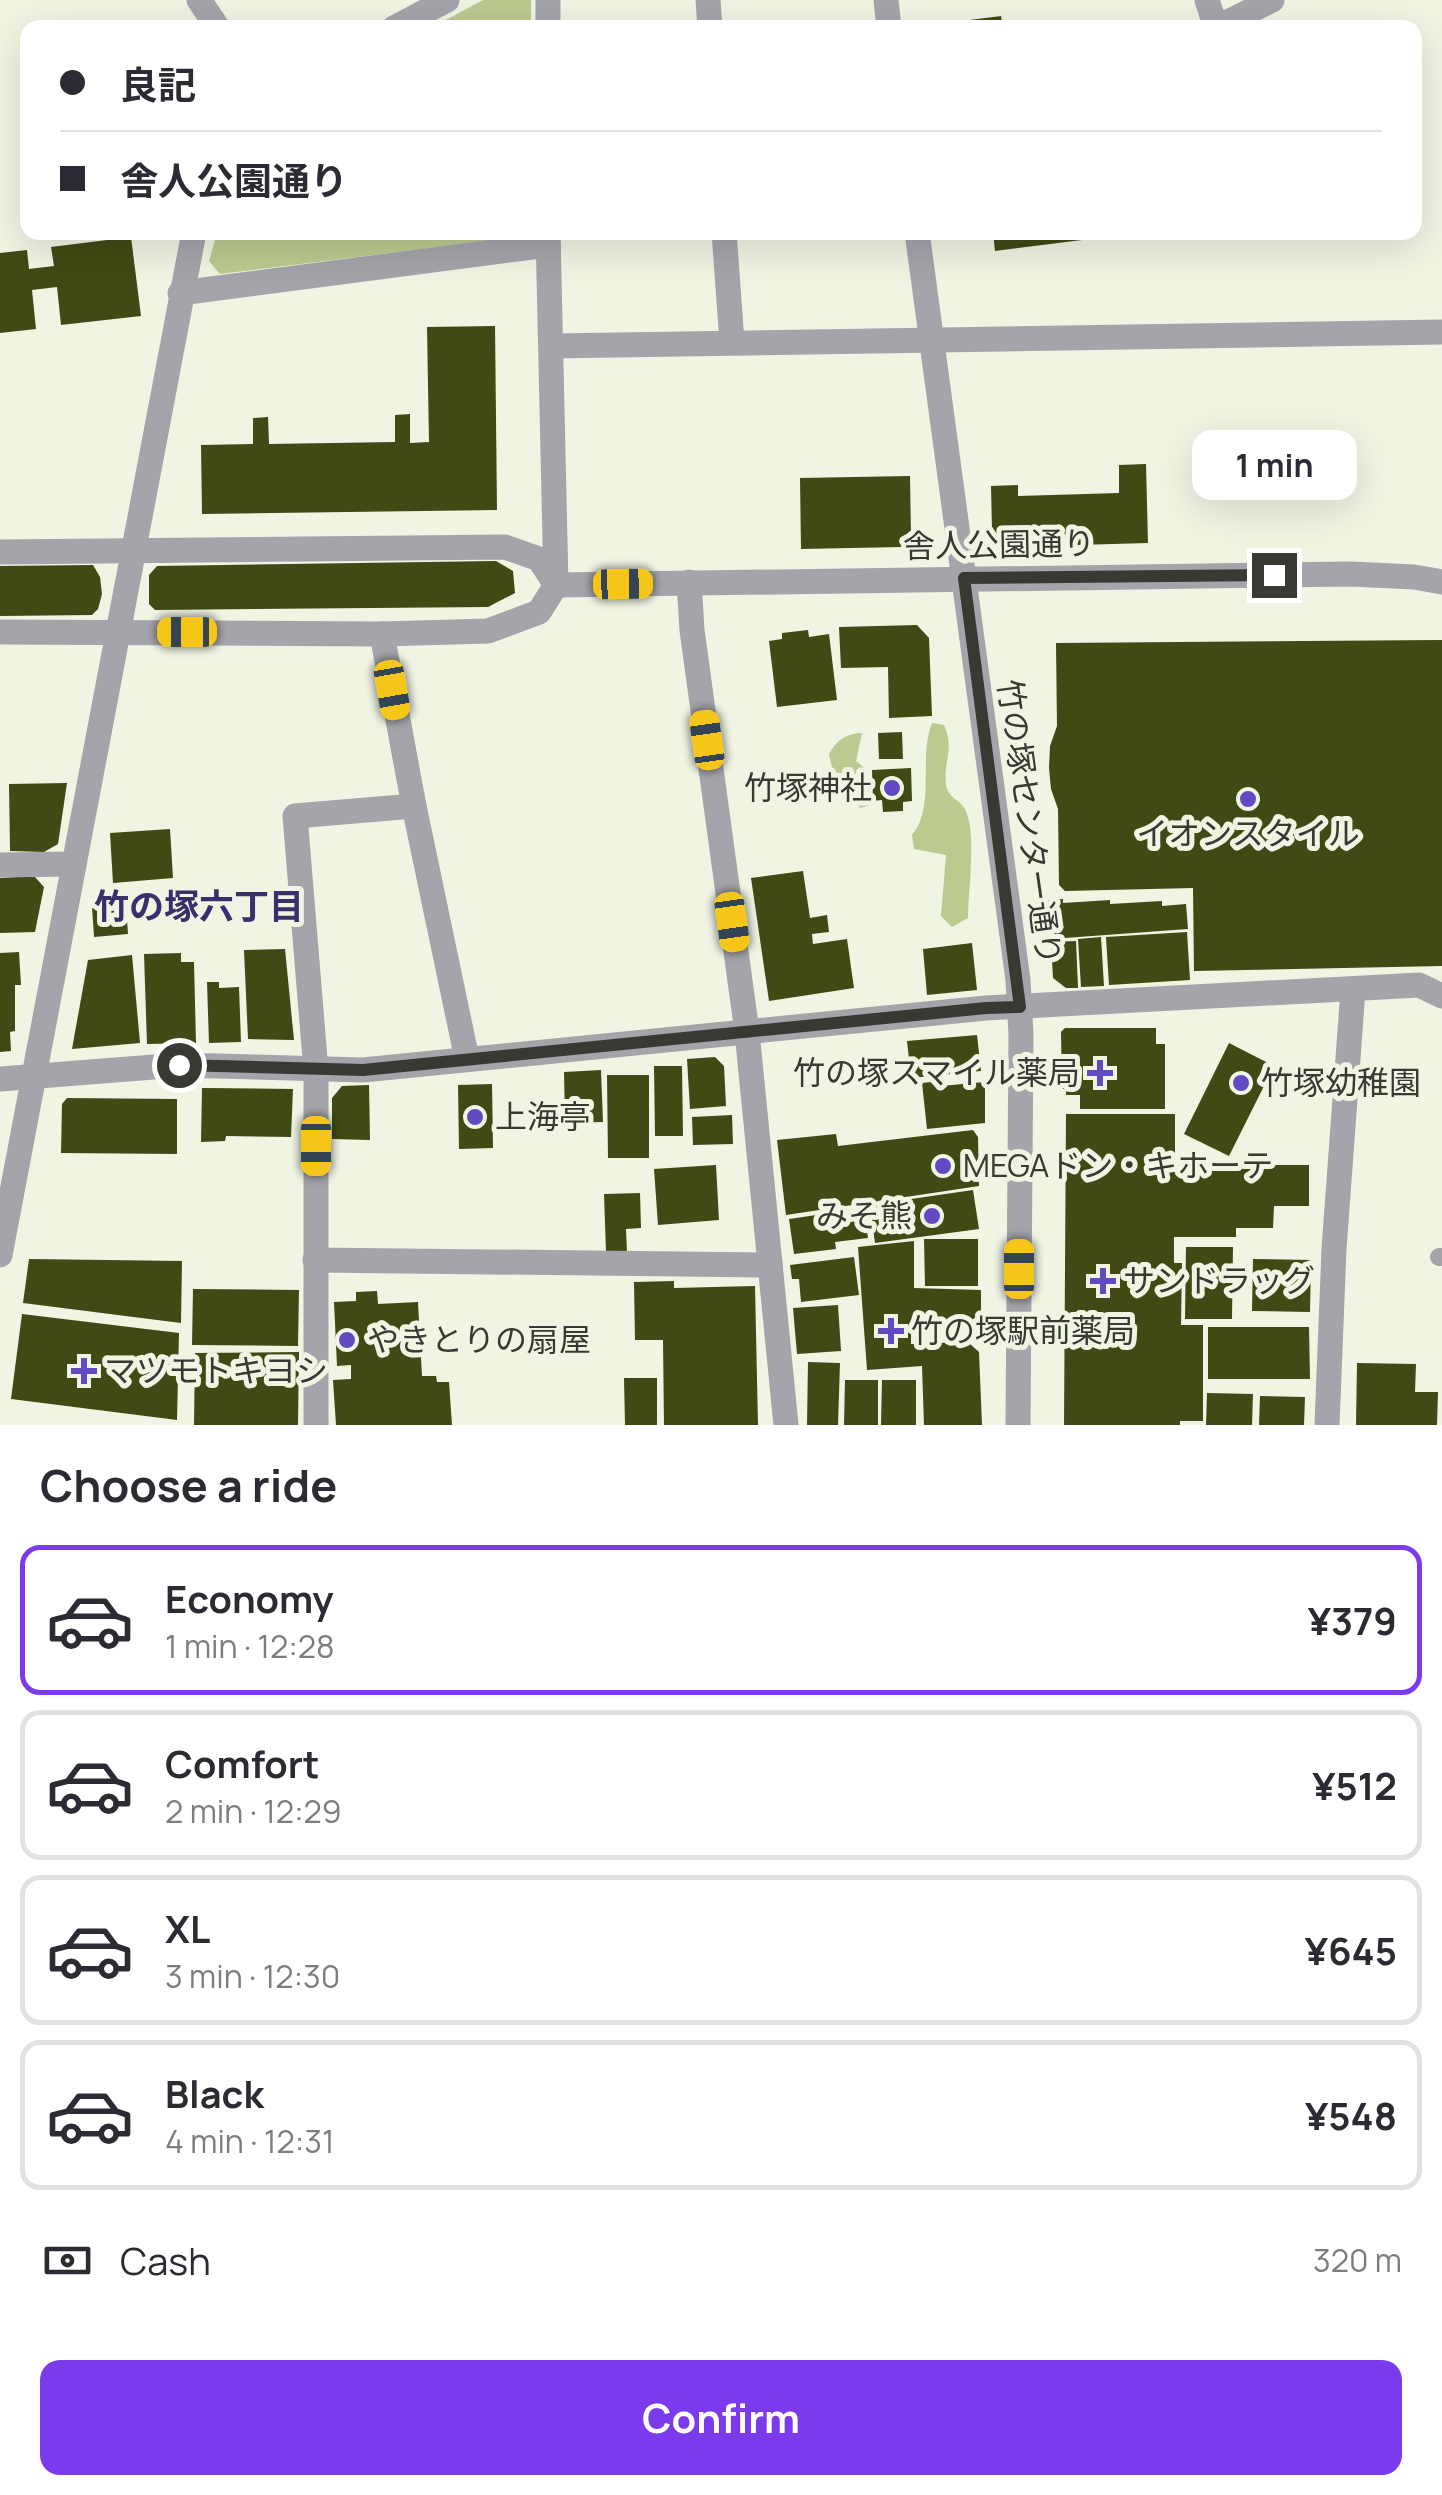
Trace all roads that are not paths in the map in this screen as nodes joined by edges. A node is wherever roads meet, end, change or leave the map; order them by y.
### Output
1 (447, 0) edge
2 (1272, 0) edge
3 (409, 20) edge
4 (1232, 20) edge
5 (192, 240) edge
6 (541, 240) edge
7 (548, 240) edge
8 (725, 240) edge
9 (918, 240) edge
10 (180, 293) junction
11 (1442, 332) edge
12 (933, 340) junction
13 (732, 342) junction
14 (550, 346) junction
15 (133, 550) junction
16 (0, 552) edge
17 (964, 578) junction
18 (689, 582) junction
19 (1442, 582) edge
20 (556, 586) junction
21 (0, 632) edge
22 (117, 632) junction
23 (382, 634) junction
24 (414, 806) junction
25 (74, 864) junction
26 (0, 865) edge
27 (1353, 990) junction
28 (1442, 996) edge
29 (1020, 1007) junction
30 (747, 1032) junction
31 (467, 1060) junction
32 (316, 1071) junction
33 (33, 1077) junction
34 (0, 1079) edge
35 (0, 1255) edge
36 (316, 1260) junction
37 (770, 1265) junction
38 (316, 1425) edge
39 (786, 1425) edge
40 (1018, 1425) edge
41 (1327, 1425) edge

1 - 3 street
2 - 4 street
5 - 10 street
6 - 10 street
7 - 14 street
8 - 13 street
9 - 12 street, 竹の塚センター通り
10 - 15 street
11 - 12 street
12 - 13 street
12 - 17 street, 竹の塚センター通り
13 - 14 street
14 - 20 street
15 - 16 street
15 - 20 street
15 - 22 street
17 - 18 street, 舎人公園通り
17 - 19 street, 舎人公園通り
17 - 29 street, 竹の塚センター通り
18 - 20 street, 舎人公園通り
18 - 30 street
20 - 23 street
21 - 22 street
22 - 23 street
22 - 25 street
23 - 24 street
24 - 31 street
24 - 32 street
25 - 26 street
25 - 33 street
27 - 28 street
27 - 29 street
27 - 41 street
29 - 30 street
29 - 40 street, 竹の塚センター通り
30 - 31 street
30 - 37 street
31 - 32 street
32 - 33 street
32 - 36 street
33 - 34 street
33 - 35 street
36 - 37 street
36 - 38 street
37 - 39 street

